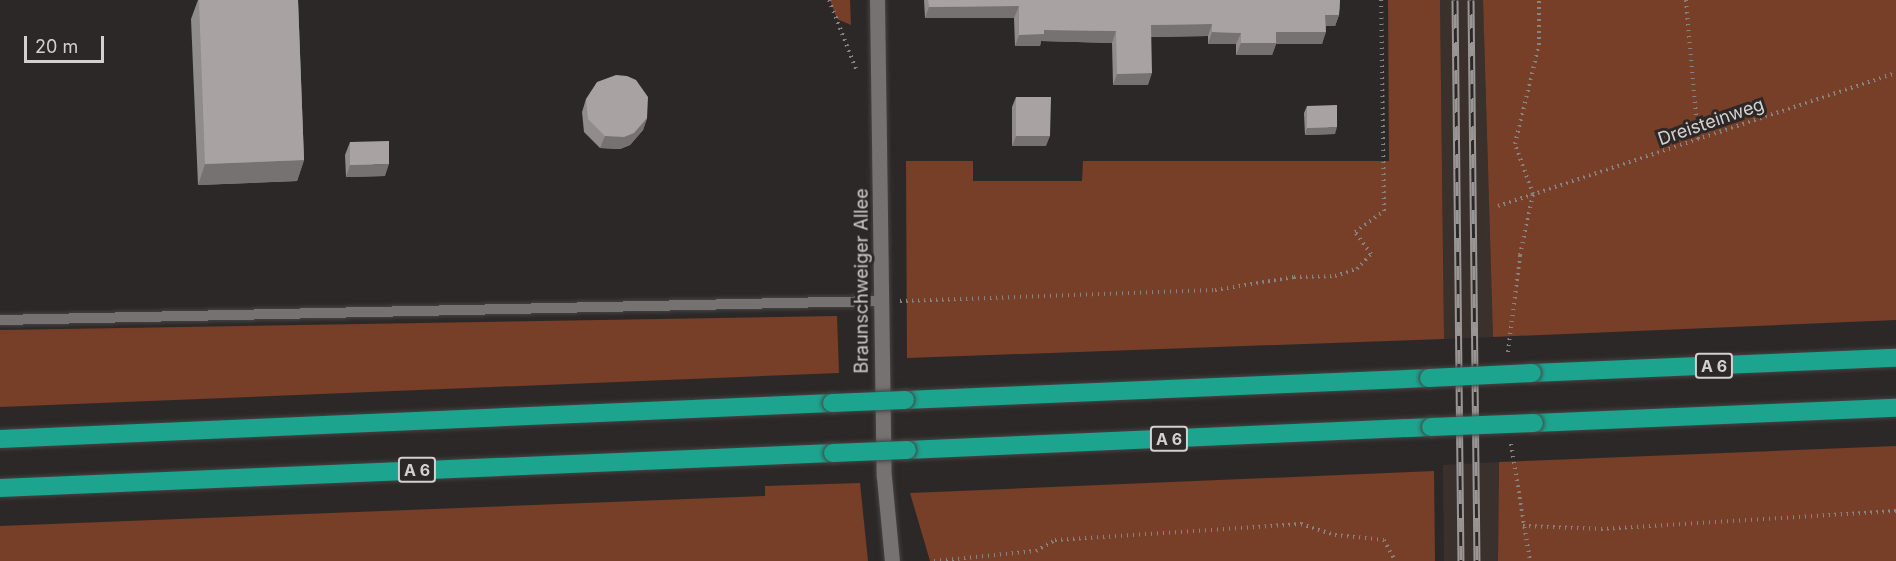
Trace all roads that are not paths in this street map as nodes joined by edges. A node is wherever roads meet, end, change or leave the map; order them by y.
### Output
1 (877, 0) edge
2 (881, 301) junction
3 (0, 320) edge
4 (1896, 358) edge
5 (1896, 408) edge
6 (0, 439) edge
7 (0, 488) edge
8 (892, 561) edge

1 - 2 street, Braunschweiger Allee
2 - 3 lane
2 - 8 street, Braunschweiger Allee
4 - 6 highway, A 6, bridge
5 - 7 highway, A 6, bridge

